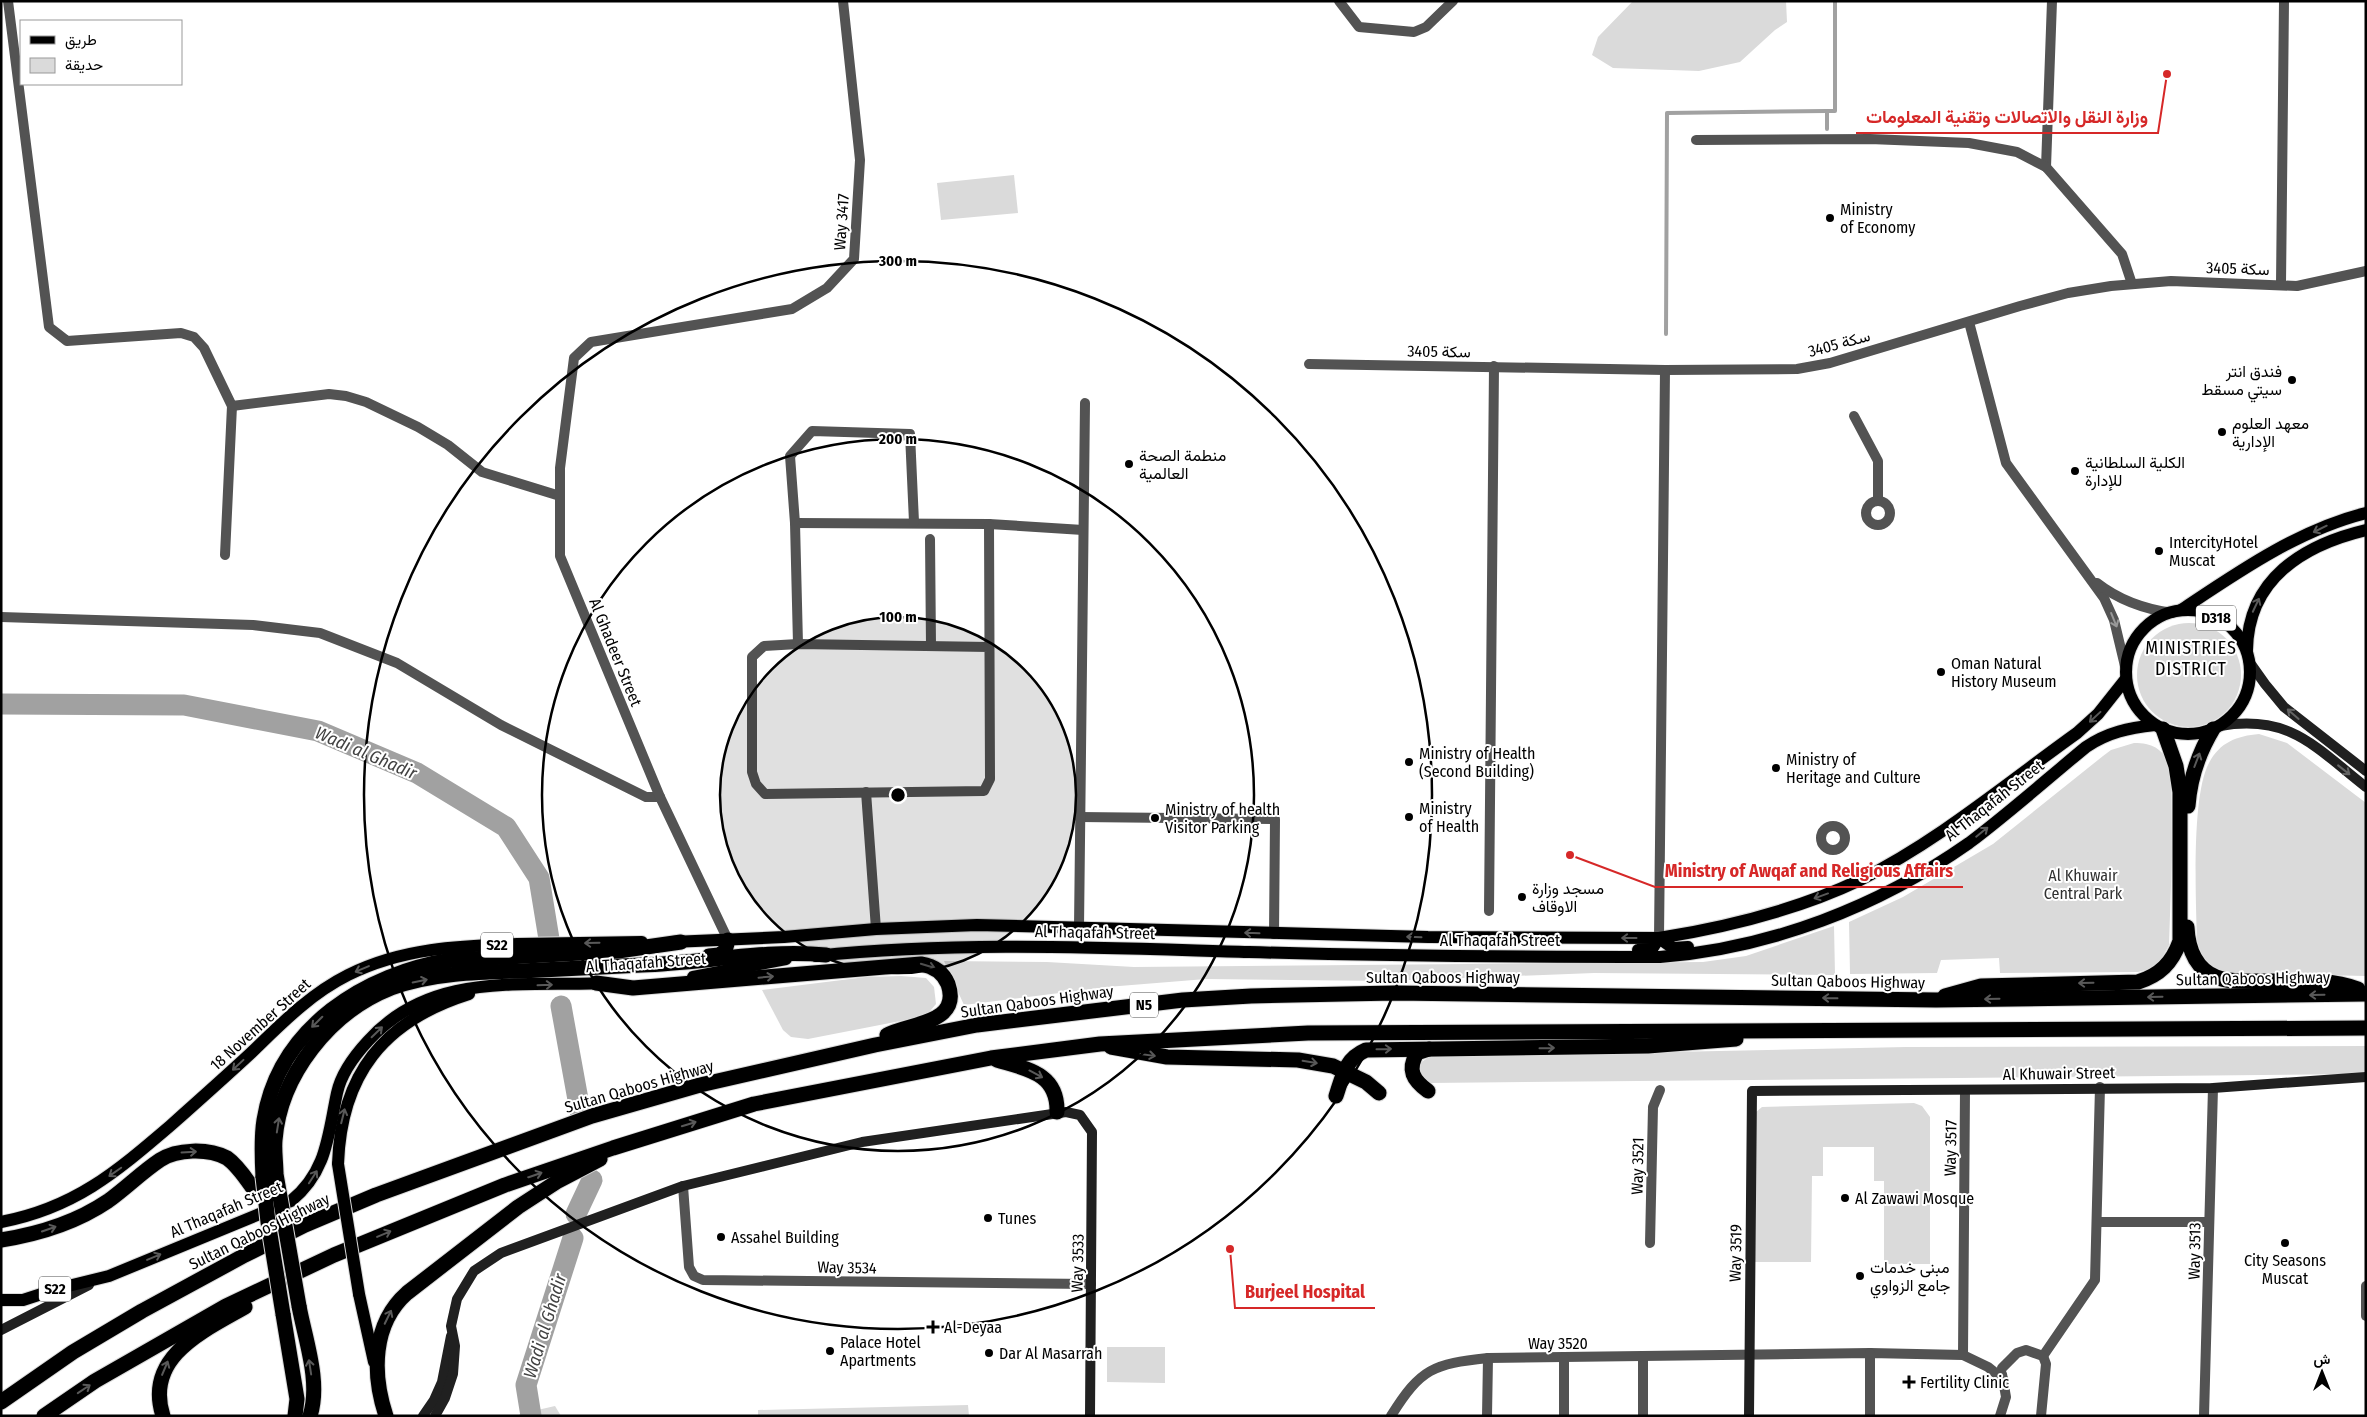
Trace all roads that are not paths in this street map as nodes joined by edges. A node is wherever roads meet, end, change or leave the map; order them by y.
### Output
1 (8, 1) edge
2 (843, 1) edge
3 (1339, 1) edge
4 (1453, 1) edge
5 (2052, 1) edge
6 (2284, 1) edge
7 (20, 81) edge
8 (20, 85) edge
9 (1696, 140) dead end
10 (2046, 167) junction
11 (2366, 271) edge
12 (2132, 284) junction
13 (2281, 284) junction
14 (1969, 322) junction
15 (574, 358) joint
16 (1309, 364) dead end
17 (1494, 366) junction
18 (1665, 370) junction
19 (1085, 403) dead end
20 (232, 406) junction
21 (1854, 416) dead end
22 (560, 496) junction
23 (1878, 501) dead end
24 (2366, 513) edge
25 (914, 522) junction
26 (795, 523) junction
27 (989, 524) junction
28 (1083, 530) junction
29 (2366, 530) edge
30 (930, 539) dead end
31 (225, 555) dead end
32 (2091, 578) junction
33 (2176, 612) junction
34 (1, 617) edge
35 (798, 644) junction
36 (931, 646) junction
37 (990, 647) junction
38 (2248, 656) junction
39 (2126, 666) junction
40 (2126, 680) junction
41 (2159, 727) junction
42 (2216, 728) junction
43 (2366, 771) edge
44 (2366, 787) edge
45 (866, 792) junction
46 (660, 797) junction
47 (1079, 818) junction
48 (1489, 911) dead end
49 (1079, 928) junction
50 (876, 929) junction
51 (1274, 934) junction
52 (1659, 938) junction
53 (728, 940) junction
54 (681, 942) junction
55 (1725, 948) junction
56 (826, 955) junction
57 (1525, 957) junction
58 (659, 965) junction
59 (596, 983) junction
60 (525, 985) junction
61 (2366, 993) edge
62 (1936, 1000) junction
63 (2366, 1028) edge
64 (1859, 1030) junction
65 (1100, 1044) junction
66 (874, 1045) junction
67 (1434, 1048) junction
68 (991, 1058) junction
69 (1345, 1070) junction
70 (2366, 1077) edge
71 (2100, 1087) junction
72 (2213, 1088) junction
73 (1428, 1090) dead end
74 (1660, 1090) dead end
75 (1966, 1090) junction
76 (1752, 1091) joint
77 (1379, 1093) dead end
78 (1336, 1096) dead end
79 (1057, 1112) junction
80 (613, 1148) junction
81 (264, 1179) junction
82 (683, 1186) junction
83 (1, 1222) edge
84 (2097, 1222) junction
85 (2209, 1222) junction
86 (1, 1240) edge
87 (1650, 1243) dead end
88 (334, 1254) junction
89 (109, 1276) junction
90 (1091, 1284) junction
91 (2366, 1286) edge
92 (2366, 1294) edge
93 (1, 1300) edge
94 (2366, 1316) edge
95 (1, 1330) edge
96 (452, 1335) junction
97 (1870, 1353) junction
98 (1749, 1354) junction
99 (1963, 1355) junction
100 (2043, 1356) junction
101 (1488, 1358) junction
102 (1564, 1358) junction
103 (1643, 1358) junction
104 (1997, 1369) junction
105 (377, 1377) junction
106 (1, 1402) edge
107 (44, 1416) edge
108 (163, 1416) edge
109 (295, 1416) edge
110 (310, 1416) edge
111 (386, 1416) edge
112 (423, 1416) edge
113 (435, 1416) edge
114 (1090, 1416) edge
115 (1391, 1416) edge
116 (1487, 1416) edge
117 (1564, 1416) edge
118 (1643, 1416) edge
119 (1749, 1416) edge
120 (1870, 1416) edge
121 (2000, 1416) edge
122 (2041, 1416) edge
123 (2204, 1416) edge

1 - 7 street
2 - 15 street, Way 3417
3 - 4 street
5 - 10 street
6 - 13 street
8 - 20 street
9 - 10 street
10 - 12 street
11 - 13 street, سكة 3405
12 - 13 street, سكة 3405
12 - 14 street, سكة 3405
14 - 18 street, سكة 3405
14 - 32 street
15 - 22 street, Al Ghadeer Street
16 - 17 street, سكة 3405
17 - 18 street, سكة 3405
17 - 48 street
18 - 52 street
19 - 28 street
20 - 22 street
20 - 31 street
21 - 23 street
22 - 46 street, Al Ghadeer Street
24 -> 33 main road, D318
25 - 26 street
25 - 26 street
25 - 27 street
26 - 35 street
27 - 28 street
27 - 37 street
28 - 47 street
38 -> 29 main road, D318
30 - 36 street
32 - 33 street
32 -> 39 street
33 - 38 main road, D318
33 - 39 main road, D318
34 - 46 street
35 - 36 street
35 - 45 street
36 - 37 street
37 - 45 street
38 - 42 main road, D318
43 -> 38 street
39 - 40 main road, D318
40 - 41 main road, D318
40 -> 52 main road, Al Thaqafah Street
41 - 42 main road
55 -> 41 main road, Al Thaqafah Street
41 -> 62 highway
42 -> 44 street
61 -> 42 highway
45 - 50 street
46 - 53 street, Al Ghadeer Street
47 - 49 street
47 - 51 street
49 - 50 main road, Al Thaqafah Street
51 -> 49 main road, Al Thaqafah Street
50 - 53 main road, Al Thaqafah Street
52 -> 51 main road, Al Thaqafah Street
52 - 55 main road
52 - 57 main road
53 - 54 main road, 18 November Street / S22
53 - 58 highway
54 -> 81 highway
54 -> 83 main road, 18 November Street / S22
55 - 57 main road, Al Thaqafah Street
56 - 57 main road, Al Thaqafah Street
56 - 58 highway
56 - 59 main road, Al Thaqafah Street
81 -> 58 highway
60 -> 59 main road, Al Thaqafah Street
59 -> 66 highway
89 -> 60 main road, Al Thaqafah Street
105 -> 60 main road, bridge
61 -> 62 highway, Sultan Qaboos Highway / N5
62 -> 66 highway, Sultan Qaboos Highway / N5
63 - 64 highway, N5
64 - 65 highway, N5
67 -> 64 highway
65 - 68 highway, N5
65 -> 69 highway
66 - 106 highway, Sultan Qaboos Highway / N5
69 -> 67 highway
67 - 73 highway
68 -> 79 highway
80 -> 68 highway, N5
69 - 77 highway
69 - 78 highway
70 - 72 street, Al Khuwair Street
71 - 72 street, Al Khuwair Street
71 - 75 street, Al Khuwair Street
71 - 84 street
72 - 85 street, Way 3513
74 - 87 street, Way 3521
75 - 76 street, Al Khuwair Street
75 - 99 street, Way 3517
76 - 98 street, Way 3519
79 - 82 street
79 - 90 street, Way 3533
88 -> 80 highway, N5
105 -> 80 highway
86 -> 81 highway
81 - 109 highway, bridge
110 -> 81 highway, bridge
82 - 90 street, Way 3534
82 - 96 street
84 - 85 street
84 - 100 street
85 - 123 street, Way 3513
107 -> 88 highway, N5
108 -> 88 highway
89 - 93 main road, S22
89 - 95 street
90 - 114 street, Way 3533
91 - 92 street
92 - 94 street
96 - 112 street
96 - 113 street
97 - 98 street
97 - 99 street
97 - 120 street
98 - 103 street, Way 3520
98 - 119 street, Way 3519
99 - 104 street
100 - 104 street
100 - 122 street
101 - 102 street, Way 3520
101 - 115 street, Way 3520
101 - 116 street
102 - 103 street, Way 3520
102 - 117 street
103 - 118 street
104 - 121 street
105 - 111 highway

